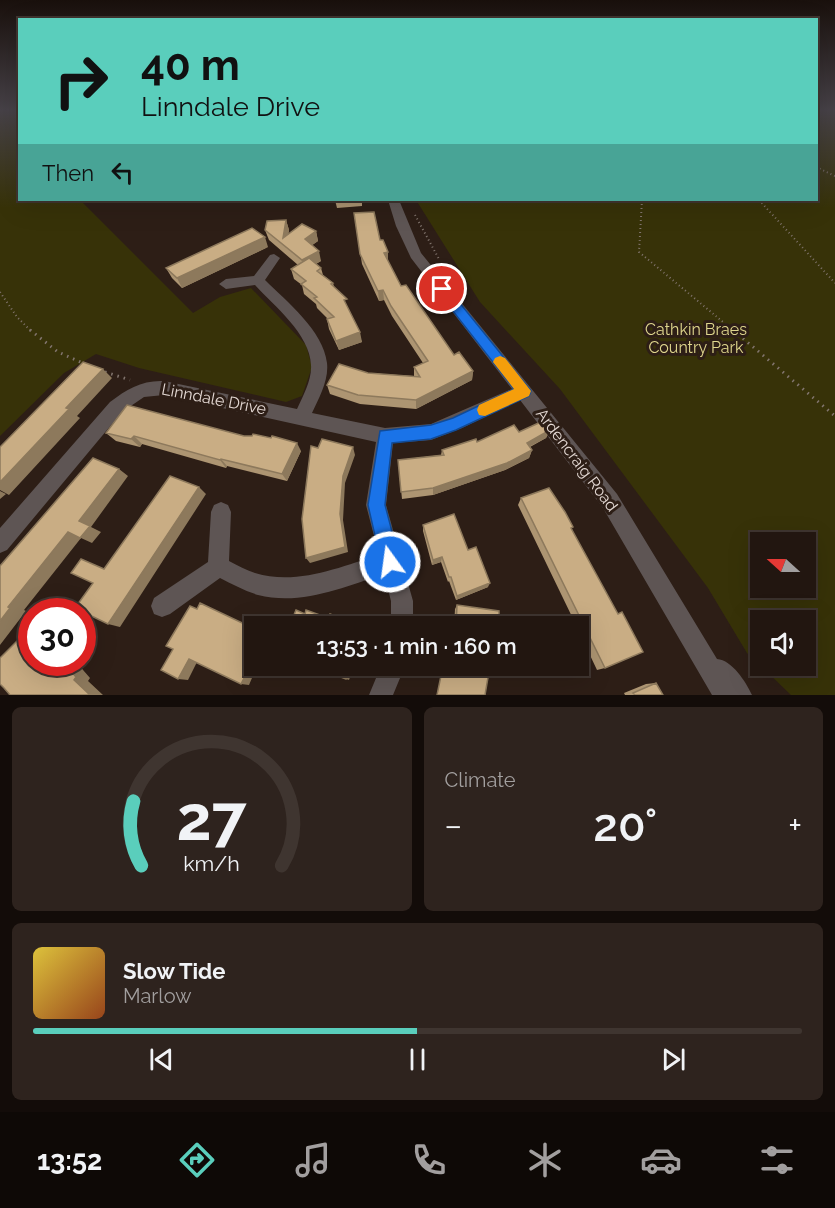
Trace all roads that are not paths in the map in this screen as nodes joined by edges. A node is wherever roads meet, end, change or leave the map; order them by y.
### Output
1 (394, 201) edge
2 (274, 258) dead end
3 (258, 280) junction
4 (226, 284) dead end
5 (524, 391) junction
6 (302, 417) junction
7 (385, 436) junction
8 (221, 512) dead end
9 (0, 543) edge
10 (390, 562) junction
11 (218, 567) junction
12 (162, 606) dead end
13 (402, 616) edge
14 (693, 638) junction
15 (389, 676) edge
16 (381, 695) edge
17 (725, 695) edge
18 (740, 695) edge

1 - 5 street, Ardencraig Road
2 - 3 street
3 - 4 street
3 - 6 street
5 - 7 street, Linndale Drive
5 - 14 street, Ardencraig Road
6 - 7 street, Linndale Drive
6 - 9 street, Linndale Drive
7 - 10 street
8 - 11 street
10 - 11 street
10 - 13 street
11 - 12 street
14 - 17 street, Ardencraig Road
14 - 18 street, Ardencraig Road
15 - 16 street

